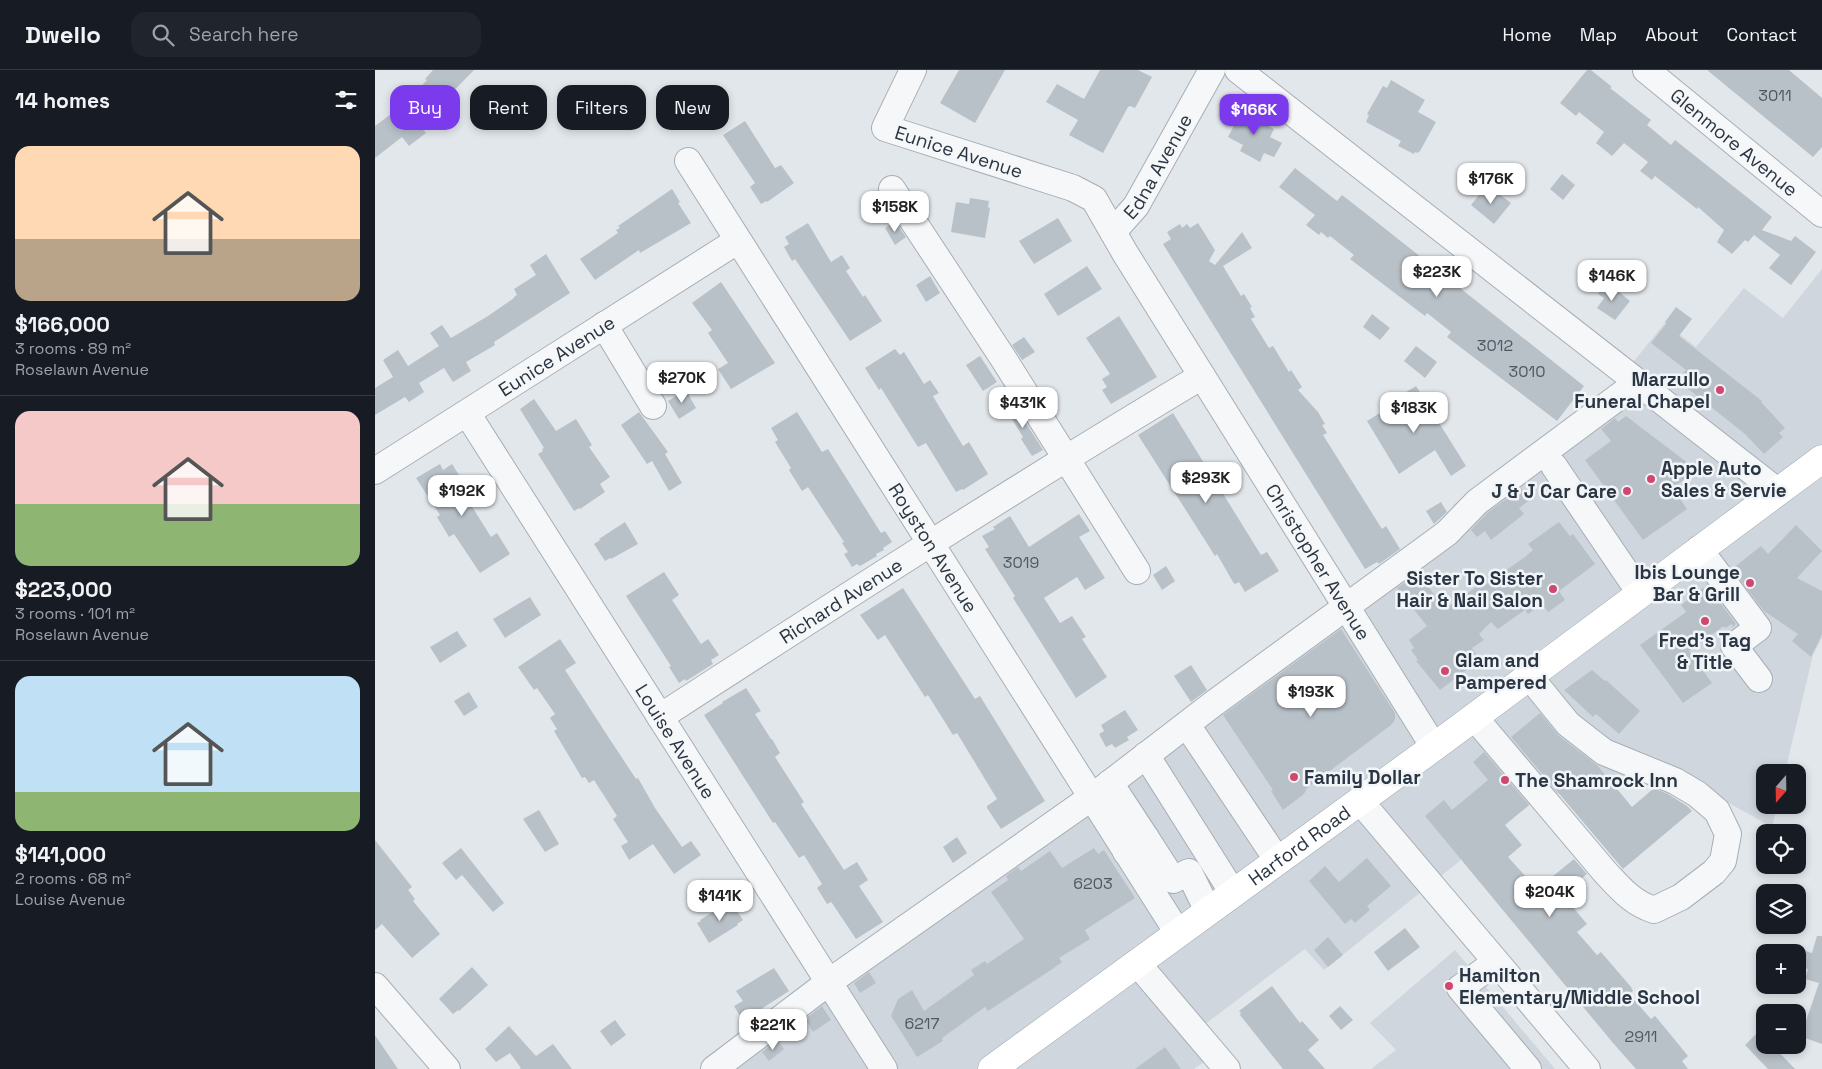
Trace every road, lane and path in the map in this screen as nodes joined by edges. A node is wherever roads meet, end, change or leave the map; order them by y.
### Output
1 (913, 70) edge
2 (1212, 70) edge
3 (1237, 70) edge
4 (1646, 70) edge
5 (688, 161) dead end
6 (892, 189) dead end
7 (1094, 199) joint
8 (1822, 214) edge
9 (1113, 232) junction
10 (737, 241) junction
11 (603, 325) junction
12 (1202, 376) junction
13 (1637, 383) junction
14 (653, 406) dead end
15 (467, 413) junction
16 (1066, 458) junction
17 (1822, 459) edge
18 (1554, 466) dead end
19 (375, 471) edge
20 (1777, 491) junction
21 (930, 542) junction
22 (1699, 549) junction
23 (1137, 571) dead end
24 (1641, 593) junction
25 (1347, 606) junction
26 (1529, 676) junction
27 (1759, 679) dead end
28 (660, 716) junction
29 (1474, 718) junction
30 (1187, 724) junction
31 (1434, 746) junction
32 (1146, 756) junction
33 (1101, 790) junction
34 (1360, 801) junction
35 (1136, 845) junction
36 (1278, 861) junction
37 (1233, 893) junction
38 (1209, 911) junction
39 (1178, 933) junction
40 (1496, 962) junction
41 (1137, 963) junction
42 (829, 982) junction
43 (375, 986) edge
44 (1005, 1065) edge
45 (447, 1069) edge
46 (714, 1069) edge
47 (884, 1069) edge
48 (1227, 1069) edge
49 (1528, 1069) edge
50 (1587, 1069) edge

1 - 7 street, Eunice Avenue
2 - 9 street, Edna Avenue
3 - 13 street
4 - 8 street, Glenmore Avenue
5 - 10 street, Royston Avenue
6 - 16 street
7 - 9 street, Christopher Avenue
9 - 12 street, Christopher Avenue
10 - 11 street, Eunice Avenue
10 - 21 street, Royston Avenue
11 - 14 street
11 - 15 street, Eunice Avenue
12 - 16 street, Richard Avenue
12 - 25 street, Christopher Avenue
13 - 20 street
13 - 25 street
15 - 19 street, Eunice Avenue
15 - 28 street, Louise Avenue
16 - 21 street, Richard Avenue
16 - 23 street
17 - 20 main road, Harford Road
18 - 24 street
20 - 22 main road, Harford Road
21 - 28 street, Richard Avenue
21 - 33 street, Royston Avenue
22 - 24 main road, Harford Road
22 - 27 street
24 - 26 main road, Harford Road
25 - 30 street
25 - 31 street, Christopher Avenue
26 - 29 main road, Harford Road
26 - 29 street
28 - 42 street, Louise Avenue
29 - 31 main road, Harford Road
30 - 32 street
30 - 36 street
31 - 34 main road, Harford Road
32 - 33 street
32 - 37 street
33 - 35 street, Royston Avenue
33 - 42 street
34 - 36 main road, Harford Road
34 - 40 street
35 - 38 street
35 - 39 street, Royston Avenue
36 - 37 main road, Harford Road
37 - 38 main road, Harford Road
38 - 39 main road, Harford Road
39 - 41 main road, Harford Road
40 - 49 street
40 - 50 street
41 - 44 main road, Harford Road
41 - 48 street
42 - 46 street
42 - 47 street, Louise Avenue
43 - 45 street

